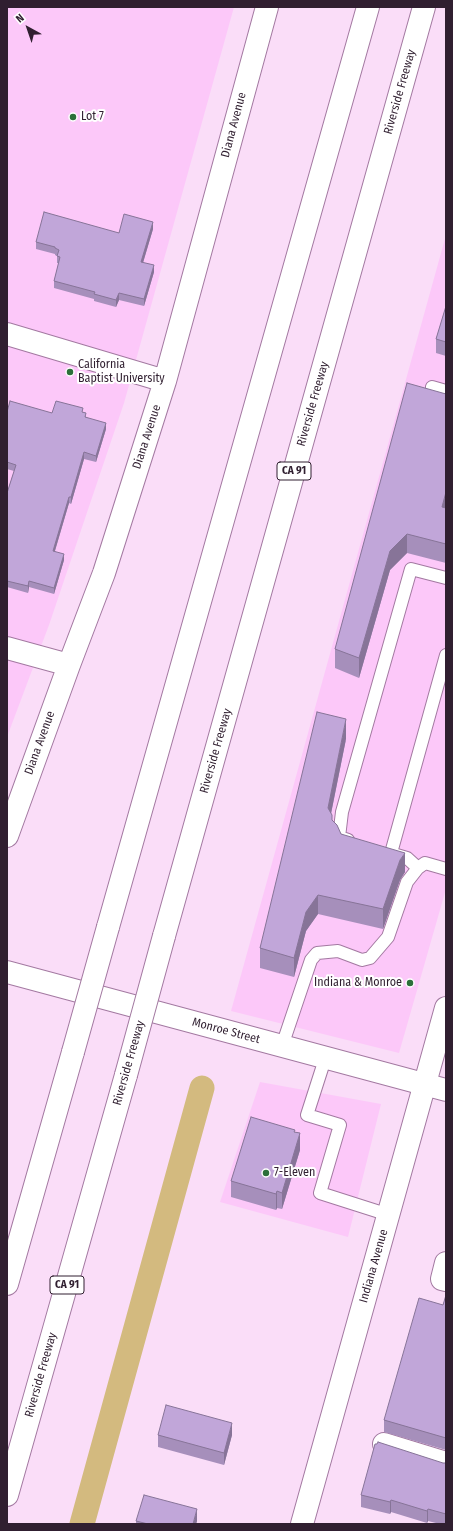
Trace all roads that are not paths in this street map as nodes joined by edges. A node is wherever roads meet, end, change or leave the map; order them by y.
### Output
1 (267, 7) edge
2 (368, 7) edge
3 (424, 7) edge
4 (7, 334) edge
5 (165, 381) junction
6 (432, 387) dead end
7 (446, 391) edge
8 (446, 578) edge
9 (7, 648) edge
10 (446, 655) edge
11 (69, 665) junction
12 (7, 836) edge
13 (361, 844) edge
14 (376, 848) edge
15 (391, 853) junction
16 (418, 868) junction
17 (446, 869) edge
18 (7, 972) edge
19 (446, 1008) edge
20 (282, 1046) junction
21 (325, 1059) junction
22 (425, 1085) junction
23 (446, 1090) edge
24 (388, 1214) junction
25 (7, 1284) edge
26 (384, 1444) edge
27 (446, 1463) edge
28 (7, 1495) edge
29 (304, 1524) edge

1 - 5 main road, Diana Avenue
2 - 25 main road, bridge
3 - 28 main road, Riverside Freeway / CA 91, bridge
4 - 5 main road
5 - 11 main road, Diana Avenue
6 - 7 lane
8 - 13 lane
9 - 11 main road
10 - 15 lane
11 - 12 main road, Diana Avenue
14 - 15 lane
15 - 16 lane
16 - 17 lane
16 - 20 lane
18 - 20 main road, Monroe Street
19 - 22 main road, Indiana Avenue
20 - 21 main road, Monroe Street
21 - 22 main road, Monroe Street
21 - 24 lane
22 - 23 main road, Monroe Street
22 - 24 main road, Indiana Avenue
24 - 29 main road, Indiana Avenue
26 - 27 main road

